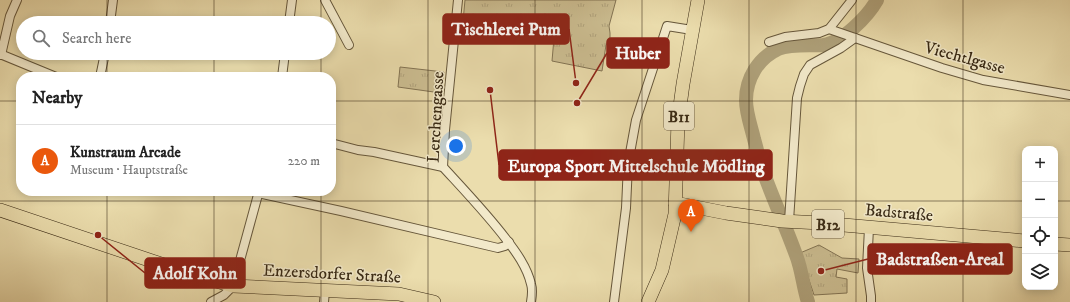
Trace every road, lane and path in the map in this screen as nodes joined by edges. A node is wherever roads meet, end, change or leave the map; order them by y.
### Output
1 (17, 0) edge
2 (113, 0) edge
3 (292, 0) edge
4 (325, 0) edge
5 (458, 0) edge
6 (698, 0) edge
7 (852, 0) edge
8 (111, 16) edge
9 (290, 16) edge
10 (334, 16) edge
11 (336, 21) edge
12 (829, 29) junction
13 (692, 30) junction
14 (852, 37) junction
15 (770, 42) dead end
16 (349, 45) dead end
17 (1, 54) edge
18 (104, 60) edge
19 (285, 60) edge
20 (44, 72) edge
21 (101, 72) edge
22 (283, 72) edge
23 (1070, 95) edge
24 (336, 144) edge
25 (443, 168) junction
26 (258, 196) edge
27 (276, 196) edge
28 (675, 203) junction
29 (0, 210) edge
30 (784, 221) junction
31 (869, 228) junction
32 (1022, 241) edge
33 (506, 244) junction
34 (1058, 244) edge
35 (1070, 245) edge
36 (233, 286) junction
37 (324, 296) edge
38 (210, 302) edge
39 (434, 302) edge
40 (531, 302) edge
41 (614, 302) edge
42 (648, 302) edge
43 (871, 302) edge

1 - 17 street
2 - 8 street
3 - 9 street
4 - 10 street
5 - 25 street, Lerchengasse
6 - 13 main road, B11
7 - 12 street
11 - 16 street
12 - 14 street, Viechtlgasse
12 - 15 street
13 - 28 main road, B11
13 - 41 street
14 - 23 street, Viechtlgasse
14 - 30 street
17 - 20 street
18 - 21 street
19 - 22 street
24 - 25 street
25 - 33 street, Lerchengasse
26 - 36 street
27 - 33 street
28 - 30 main road, Badstraße / B12
28 - 42 main road
29 - 36 main road, Enzersdorfer Straße
30 - 31 main road, Badstraße / B12
31 - 32 main road, Badstraße / B12
31 - 43 street
33 - 40 street, Lerchengasse
34 - 35 main road
36 - 37 main road, Enzersdorfer Straße
36 - 38 street
37 - 39 main road, Enzersdorfer Straße

